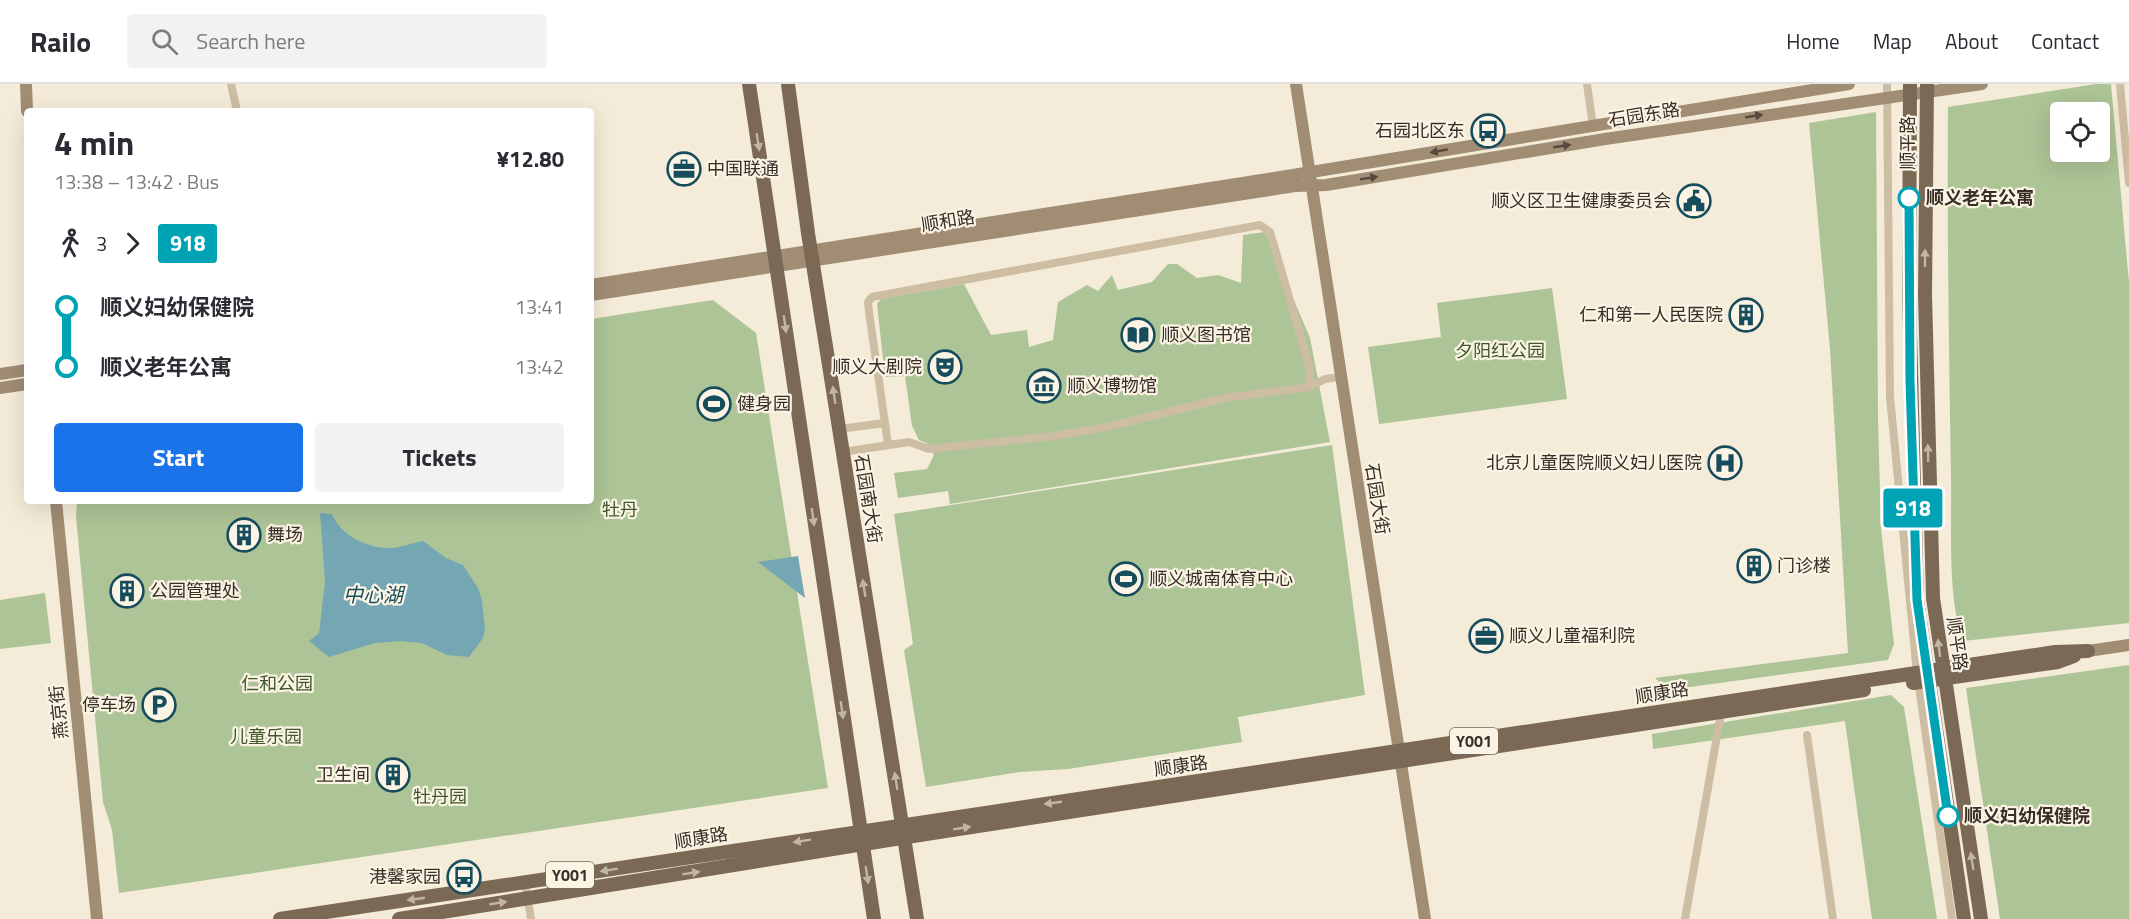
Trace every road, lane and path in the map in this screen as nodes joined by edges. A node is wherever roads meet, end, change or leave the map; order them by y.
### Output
1 (26, 84) edge
2 (231, 84) edge
3 (749, 84) edge
4 (788, 84) edge
5 (1296, 84) edge
6 (1587, 84) edge
7 (1849, 84) edge
8 (1982, 84) edge
9 (2120, 84) edge
10 (1910, 88) edge
11 (1927, 88) edge
12 (1887, 90) edge
13 (27, 108) edge
14 (236, 108) edge
15 (1593, 126) junction
16 (1310, 172) junction
17 (2129, 183) edge
18 (1311, 186) junction
19 (812, 255) junction
20 (775, 261) junction
21 (594, 285) edge
22 (594, 294) edge
23 (1309, 365) junction
24 (24, 370) edge
25 (0, 374) edge
26 (1340, 375) junction
27 (24, 384) edge
28 (1310, 387) junction
29 (0, 388) edge
30 (885, 423) junction
31 (839, 429) junction
32 (888, 445) junction
33 (842, 452) junction
34 (56, 504) edge
35 (2129, 645) edge
36 (2088, 651) joint
37 (1943, 674) junction
38 (1922, 677) junction
39 (1721, 713) junction
40 (1807, 735) dead end
41 (1399, 758) junction
42 (904, 832) junction
43 (861, 839) junction
44 (525, 882) junction
45 (528, 898) junction
46 (97, 919) edge
47 (280, 919) edge
48 (399, 919) edge
49 (531, 919) edge
50 (874, 919) edge
51 (917, 919) edge
52 (1425, 919) edge
53 (1685, 919) edge
54 (1833, 919) edge
55 (1952, 919) edge
56 (1964, 919) edge
57 (1981, 919) edge

1 - 13 main road
2 - 14 street
3 -> 20 main road
4 - 19 main road, 石园南大街
5 - 16 main road, 石园大街
6 - 15 street
7 - 15 main road, 石园东路
8 - 11 main road, 石园东路
9 - 17 street
10 - 11 main road, 石园东路
10 - 12 main road, 石园东路
10 - 38 main road, 顺平路
37 -> 11 main road, 顺平路
18 -> 12 main road, 石园东路
12 - 38 street
15 -> 16 main road, 石园东路
16 - 18 main road, 石园大街
16 - 19 main road, 顺和路
18 - 19 main road, 顺和路
18 - 26 main road, 石园大街
19 - 20 main road, 顺和路
31 -> 19 main road, 石园南大街
20 - 21 main road, 顺和路
20 - 22 main road, 顺和路
20 -> 43 main road
23 - 26 street
23 - 28 street
23 - 30 street
24 - 25 main road
26 - 28 street
26 - 41 main road, 石园大街
27 - 29 main road
28 - 32 street
30 - 31 street
30 - 32 street
31 - 33 main road, 石园南大街
32 - 33 street
42 -> 33 main road, 石园南大街
34 - 46 main road, 燕京街
35 - 36 main road, 顺康路 / Y001
36 - 37 main road, 顺康路 / Y001
37 - 38 main road, 顺康路 / Y001
57 -> 37 main road, 顺平路
38 - 39 main road, 顺康路
38 - 41 main road, 顺康路 / Y001
38 - 55 street
38 - 56 main road, 顺平路
39 - 41 main road, 顺康路
39 - 53 street
40 - 54 street
41 - 42 main road, 顺康路 / Y001
41 - 52 main road, 石园大街
42 - 43 main road, 顺康路 / Y001
42 - 51 main road, 石园南大街
43 -> 44 main road, 顺康路 / Y001
45 -> 43 main road, 顺康路
43 -> 50 main road
44 - 45 street
44 -> 47 main road, 顺康路 / Y001
48 -> 45 main road, 顺康路
45 - 49 street

